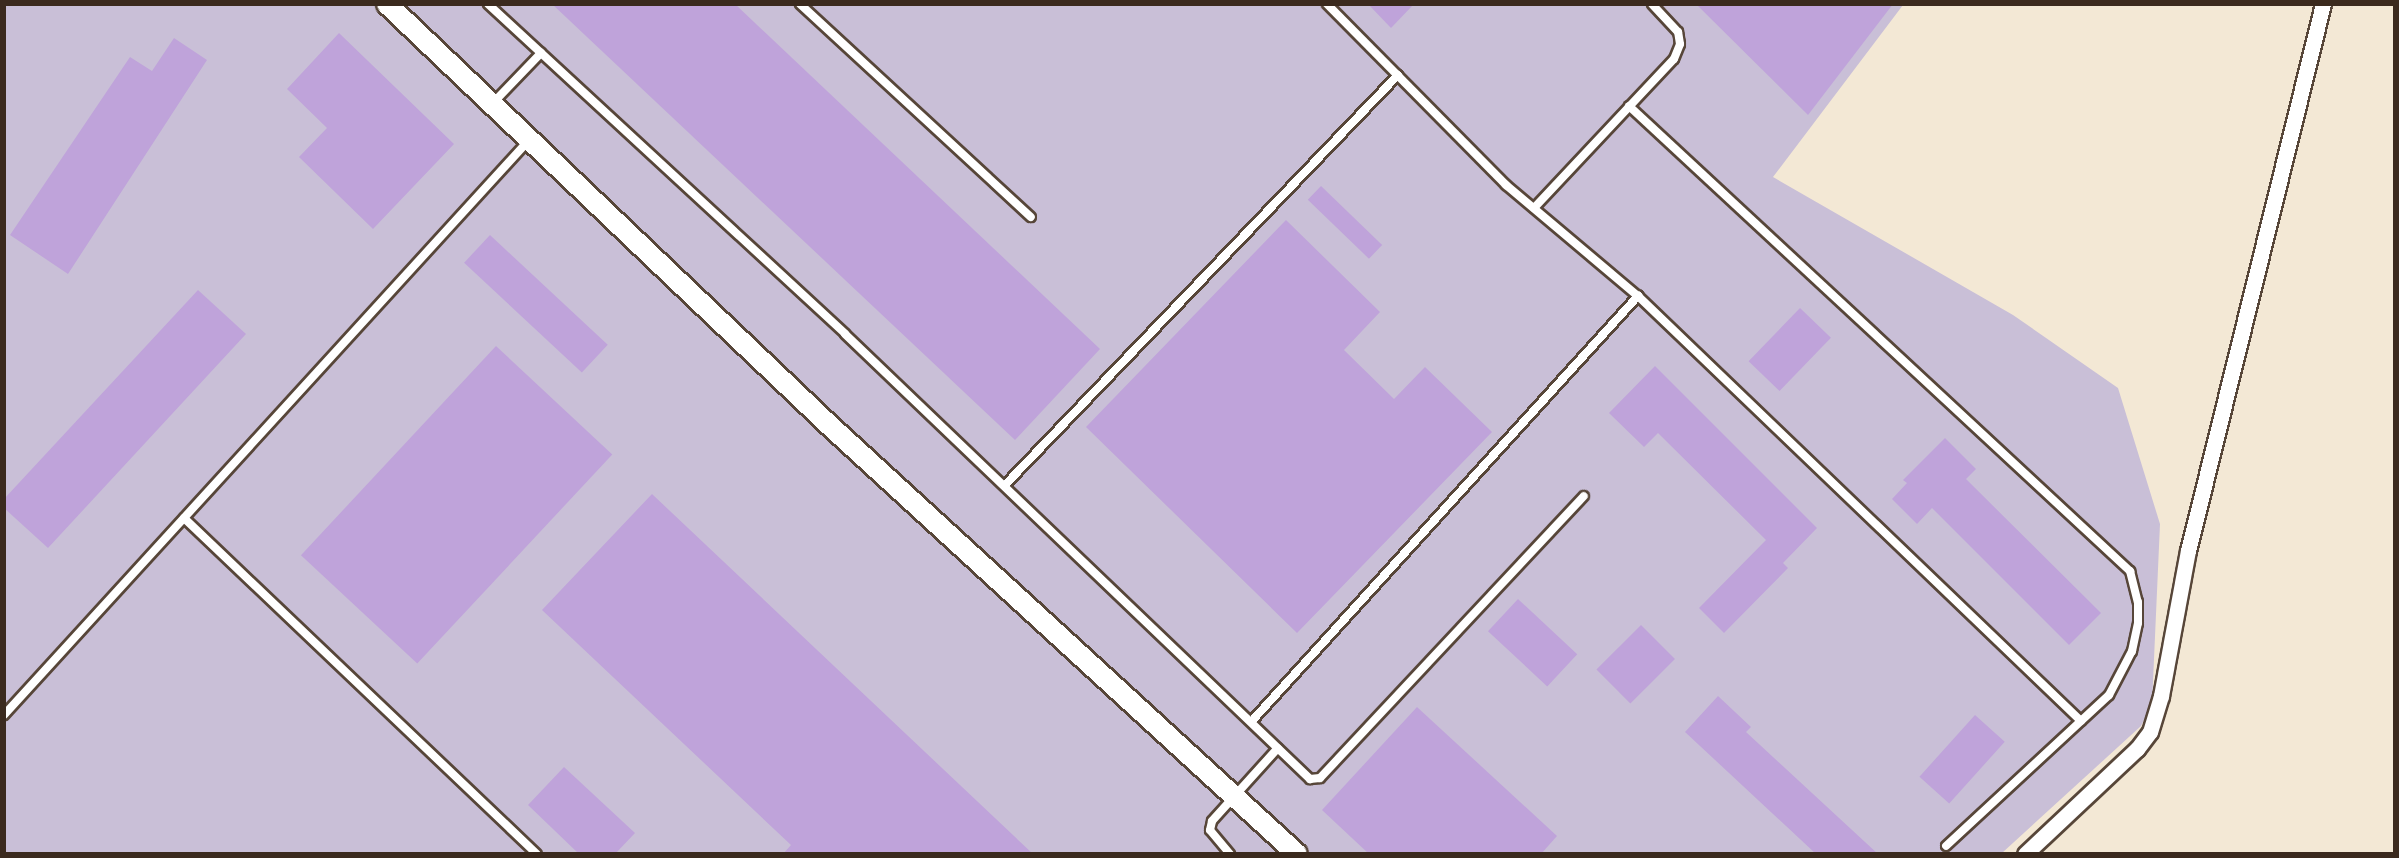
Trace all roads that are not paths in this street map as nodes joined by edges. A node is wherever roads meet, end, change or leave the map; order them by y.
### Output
1 (387, 4) edge
2 (488, 4) edge
3 (800, 4) edge
4 (1327, 4) edge
5 (1652, 4) edge
6 (2324, 4) edge
7 (541, 53) junction
8 (1398, 75) junction
9 (492, 105) junction
10 (1629, 106) junction
11 (529, 140) junction
12 (1534, 208) junction
13 (1031, 218) dead end
14 (1638, 296) junction
15 (1004, 486) junction
16 (1584, 496) dead end
17 (184, 518) junction
18 (4, 715) edge
19 (2081, 721) junction
20 (1251, 722) junction
21 (1278, 748) junction
22 (1234, 796) junction
23 (1946, 846) dead end
24 (537, 854) edge
25 (1230, 854) edge
26 (1297, 854) edge
27 (2025, 854) edge

1 - 9 street
2 - 7 lane
3 - 13 lane
4 - 8 lane
5 - 10 lane
6 - 27 street
7 - 9 lane
7 - 15 lane
8 - 12 lane
8 - 15 lane
9 - 11 street
10 - 12 lane
10 - 19 lane
11 - 17 lane
11 - 22 street
12 - 14 lane
14 - 19 lane
14 - 20 lane
15 - 20 lane
16 - 21 lane
17 - 18 lane
17 - 24 lane
19 - 23 lane
20 - 21 lane
21 - 22 lane
22 - 25 lane
22 - 26 street

